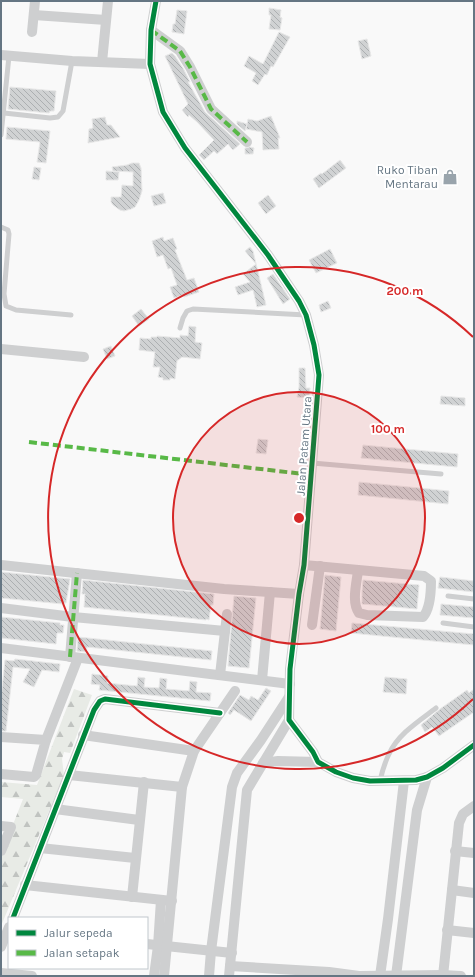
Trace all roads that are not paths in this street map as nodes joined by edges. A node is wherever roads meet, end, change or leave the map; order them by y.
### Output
1 (35, 1) edge
2 (108, 1) edge
3 (156, 1) edge
4 (34, 15) junction
5 (106, 20) junction
6 (151, 30) junction
7 (32, 32) dead end
8 (5, 56) edge
9 (72, 60) junction
10 (102, 62) junction
11 (150, 64) junction
12 (4, 113) junction
13 (1, 135) edge
14 (247, 142) dead end
15 (1, 227) edge
16 (71, 315) dead end
17 (306, 315) junction
18 (180, 328) dead end
19 (1, 349) edge
20 (84, 357) dead end
21 (312, 463) junction
22 (441, 474) dead end
23 (1, 565) edge
24 (304, 565) junction
25 (320, 566) junction
26 (358, 570) junction
27 (77, 573) junction
28 (270, 592) junction
29 (299, 594) junction
30 (448, 596) dead end
31 (474, 599) edge
32 (1, 608) edge
33 (227, 614) dead end
34 (73, 617) junction
35 (443, 623) dead end
36 (312, 624) dead end
37 (474, 627) edge
38 (225, 630) junction
39 (1, 648) edge
40 (74, 657) junction
41 (220, 675) junction
42 (262, 680) junction
43 (290, 684) junction
44 (235, 691) dead end
45 (290, 695) junction
46 (436, 708) dead end
47 (220, 713) junction
48 (289, 720) junction
49 (83, 735) junction
50 (1, 737) edge
51 (46, 740) junction
52 (474, 745) edge
53 (194, 751) junction
54 (318, 762) junction
55 (263, 763) junction
56 (1, 774) edge
57 (69, 775) junction
58 (427, 776) junction
59 (404, 780) junction
60 (380, 781) junction
61 (144, 782) junction
62 (182, 787) junction
63 (474, 806) edge
64 (55, 809) junction
65 (462, 814) junction
66 (474, 815) edge
67 (139, 820) junction
68 (1, 826) edge
69 (40, 848) junction
70 (1, 851) edge
71 (456, 851) junction
72 (474, 853) edge
73 (135, 858) junction
74 (25, 885) junction
75 (452, 890) junction
76 (474, 893) edge
77 (132, 897) junction
78 (161, 900) junction
79 (172, 901) junction
80 (12, 917) edge
81 (448, 930) junction
82 (8, 932) edge
83 (474, 933) edge
84 (148, 944) edge
85 (163, 946) junction
86 (1, 947) edge
87 (211, 951) junction
88 (232, 953) junction
89 (230, 971) edge
90 (1, 973) edge
91 (396, 975) edge
92 (443, 975) edge
93 (32, 976) edge
94 (154, 976) edge
95 (164, 976) edge
96 (209, 976) edge
97 (380, 976) edge
98 (461, 976) edge

1 - 4 street
2 - 5 street
3 - 6 street, Jalan Patam Utara
4 - 5 street
4 - 7 street
5 - 10 street
6 - 11 street, Jalan Patam Utara
6 - 14 street
8 - 9 street
8 - 12 lane
9 - 10 street
9 - 12 lane
10 - 11 street
11 - 17 street, Jalan Patam Utara
12 - 13 lane
15 - 16 lane
17 - 18 lane
17 - 21 street, Jalan Patam Utara
19 - 20 street
21 - 22 lane
21 - 24 street, Jalan Patam Utara
23 - 27 street
24 - 25 street
24 - 29 street, Jalan Patam Utara
25 - 26 street
25 - 36 street
26 - 26 street
27 - 28 street
27 - 34 street
28 - 29 street
28 - 42 street
29 - 43 street, Jalan Patam Utara
30 - 31 lane
32 - 34 street
33 - 38 street
34 - 38 street
34 - 40 street
35 - 37 lane
38 - 41 street
39 - 40 street
40 - 41 street
40 - 51 street
41 - 42 street
42 - 43 street
43 - 45 street, Jalan Patam Utara
44 - 47 street
45 - 48 street, Jalan Patam Utara
45 - 87 street
46 - 60 lane
47 - 49 street
47 - 53 street
48 - 54 street
48 - 55 street
49 - 53 street
49 - 57 street
50 - 51 street
51 - 56 street
52 - 58 street
53 - 62 street
54 - 55 street
54 - 60 street
55 - 88 street
57 - 61 street
57 - 64 street
58 - 59 street
58 - 91 street
59 - 60 street
59 - 97 street
61 - 62 street
61 - 67 street
62 - 79 street
63 - 65 street
64 - 67 street
64 - 69 street
65 - 66 street
65 - 71 street
67 - 73 street
68 - 70 street
69 - 73 street
69 - 74 street
71 - 72 street
71 - 75 street
73 - 77 street
74 - 77 street
74 - 80 street
75 - 76 street
75 - 81 street
77 - 78 street
78 - 79 street
78 - 85 street
79 - 85 street
81 - 83 street
81 - 92 street
82 - 86 street
84 - 85 street
85 - 87 street
85 - 94 street
85 - 95 street
87 - 88 street
87 - 96 street
88 - 89 street
89 - 97 street
90 - 93 street
91 - 92 street
91 - 97 street
92 - 98 street

